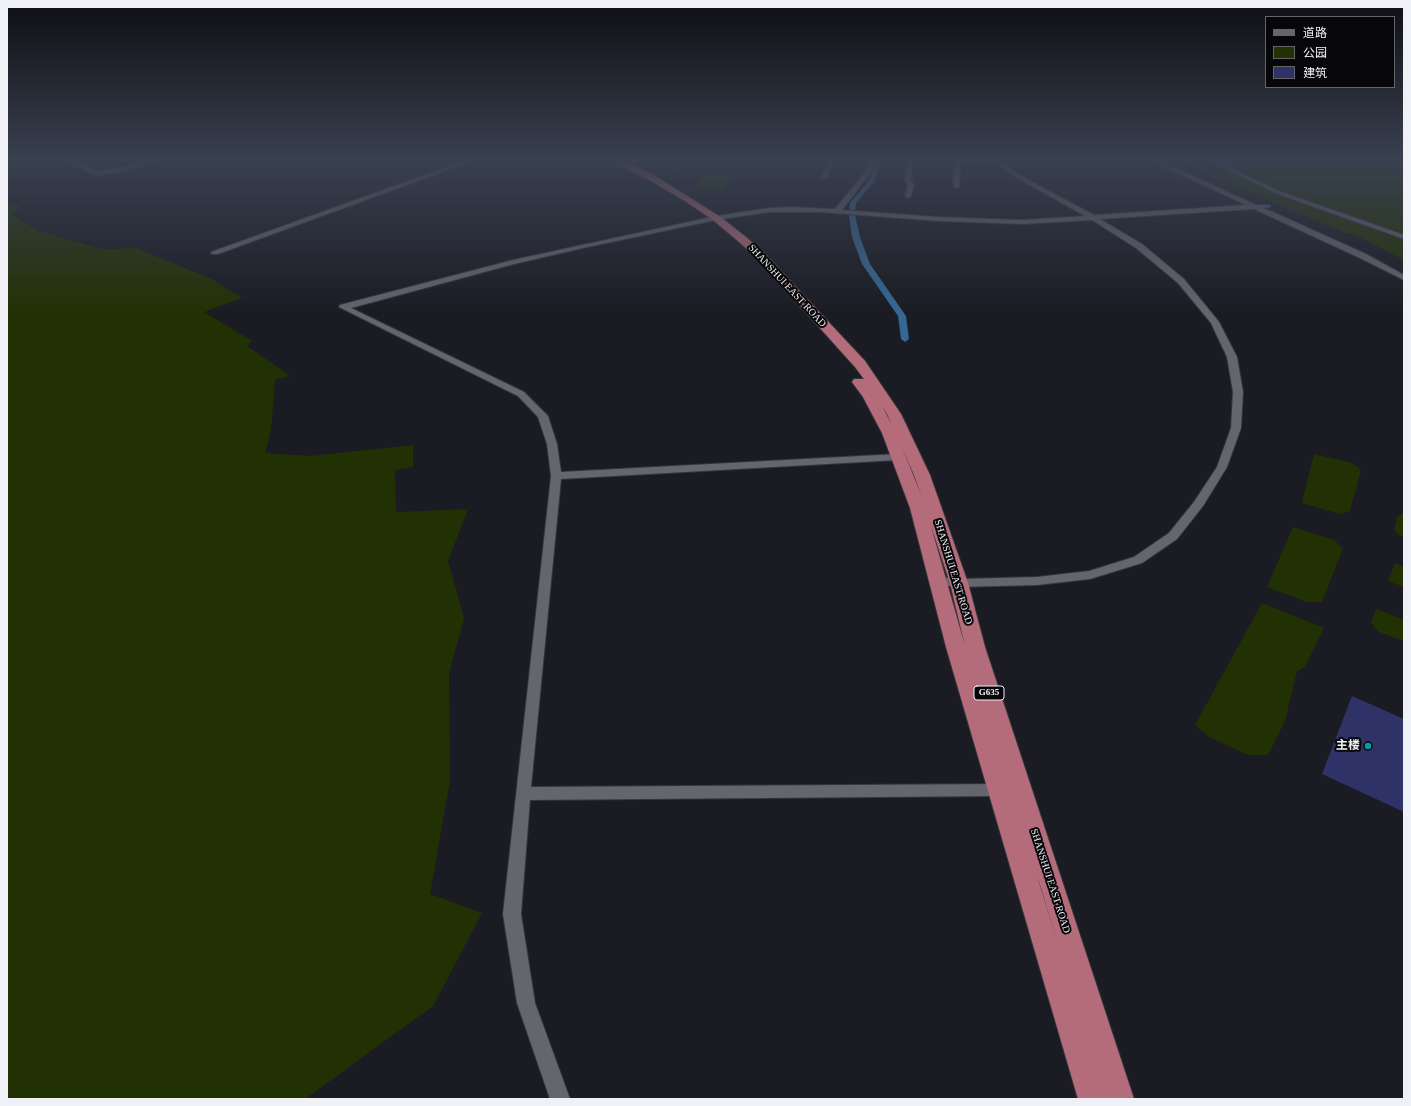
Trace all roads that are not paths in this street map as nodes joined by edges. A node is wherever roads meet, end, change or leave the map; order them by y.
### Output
1 (331, 211) edge
2 (701, 211) edge
3 (778, 211) edge
4 (830, 211) edge
5 (839, 211) joint
6 (1080, 211) edge
7 (1207, 211) edge
8 (1270, 211) edge
9 (1271, 211) edge
10 (1330, 211) edge
11 (713, 218) junction
12 (1094, 218) junction
13 (1404, 237) edge
14 (215, 252) dead end
15 (1404, 273) edge
16 (1404, 278) edge
17 (898, 457) junction
18 (556, 476) junction
19 (939, 581) junction
20 (959, 583) junction
21 (999, 790) junction
22 (523, 794) junction
23 (560, 1099) edge
24 (1092, 1099) edge
25 (1120, 1099) edge

1 - 14 street
2 - 11 highway, SHANSHUI EAST ROAD / G635
3 - 11 street
4 - 5 street
5 - 12 street
6 - 12 street
7 - 12 street
8 - 16 street
9 - 15 street
10 - 13 street
11 - 17 highway, SHANSHUI EAST ROAD / G635
11 - 18 street
11 - 20 highway, SHANSHUI EAST ROAD / G635
12 - 20 street
17 - 18 street
17 - 19 highway, SHANSHUI EAST ROAD / G635
18 - 22 street
19 - 20 street
19 - 21 highway, SHANSHUI EAST ROAD / G635
20 - 25 highway, SHANSHUI EAST ROAD / G635
21 - 22 street
21 - 24 highway, SHANSHUI EAST ROAD / G635
22 - 23 street

